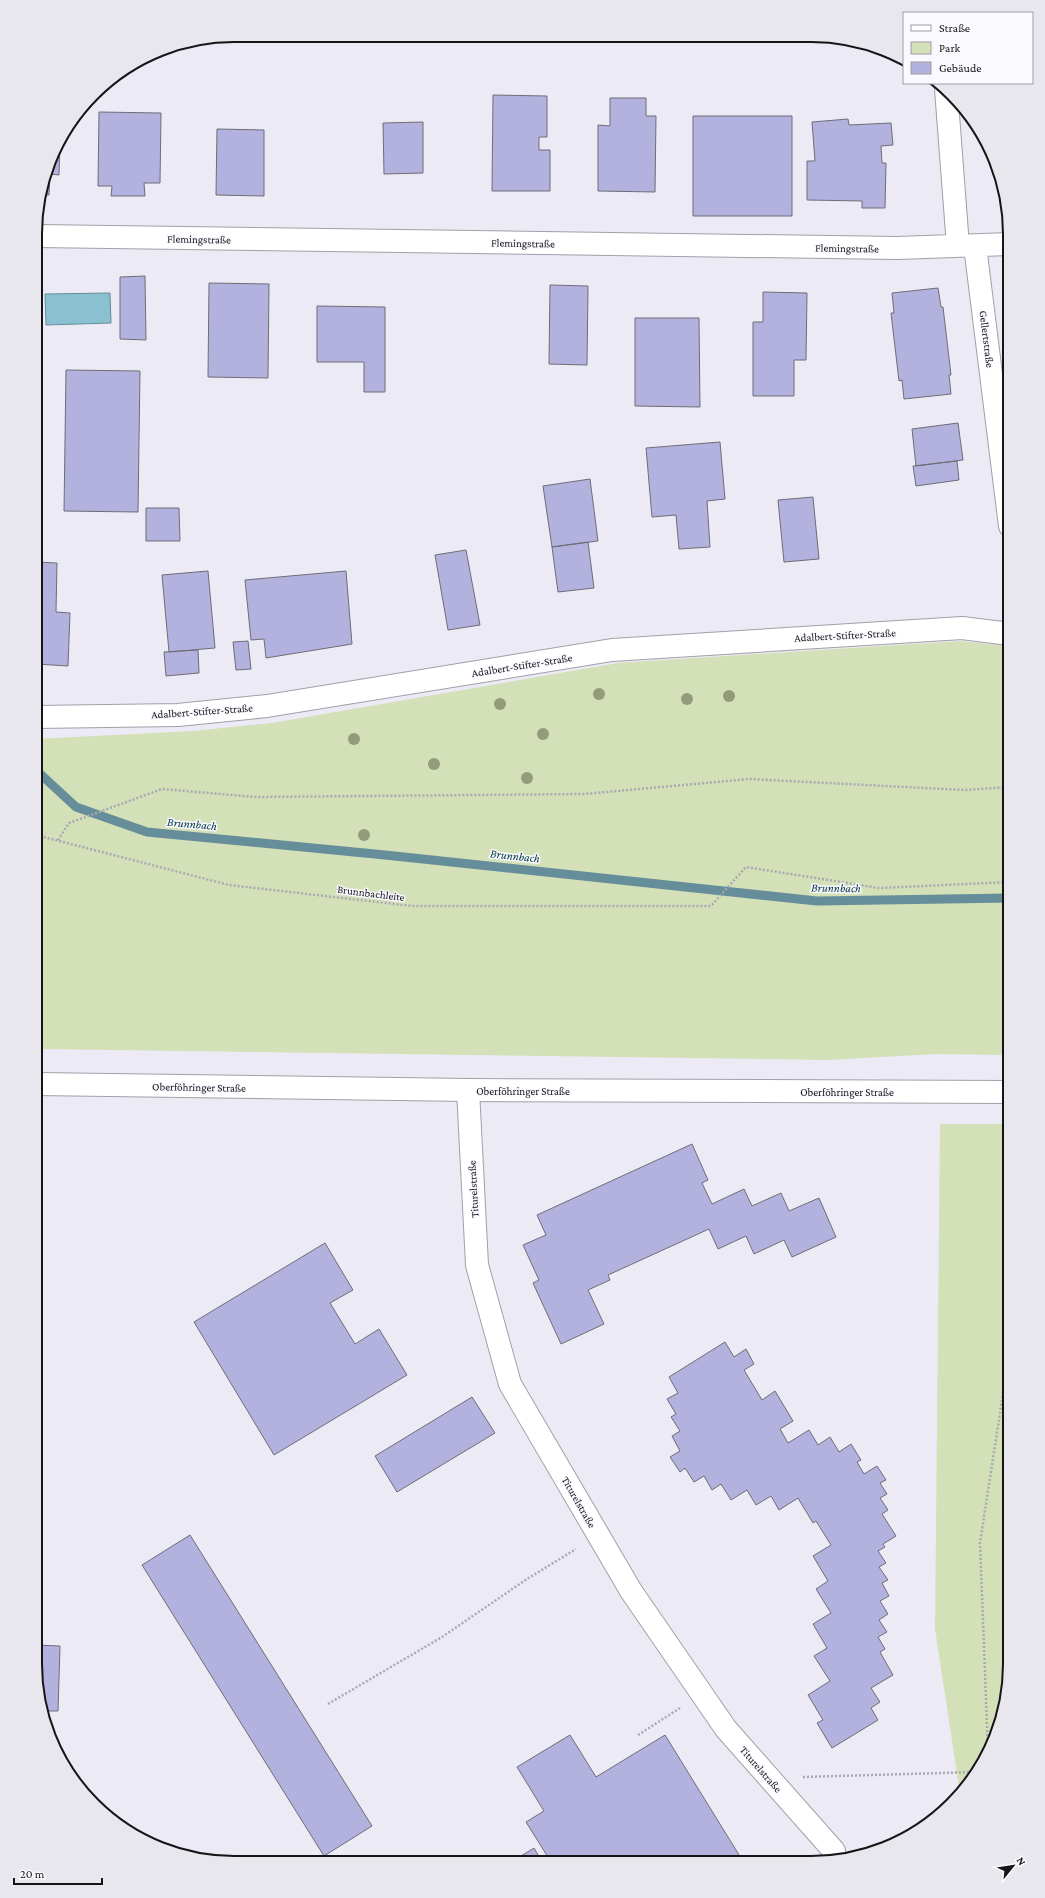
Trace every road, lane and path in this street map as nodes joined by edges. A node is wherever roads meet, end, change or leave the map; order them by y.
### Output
1 (947, 98) edge
2 (42, 236) edge
3 (1003, 244) edge
4 (967, 246) junction
5 (1003, 480) edge
6 (1003, 633) edge
7 (42, 717) edge
8 (1003, 787) edge
9 (42, 836) edge
10 (58, 840) junction
11 (1003, 882) edge
12 (42, 1084) edge
13 (468, 1090) junction
14 (1003, 1092) edge
15 (1003, 1394) edge
16 (598, 1535) junction
17 (328, 1704) dead end
18 (668, 1716) dead end
19 (638, 1735) dead end
20 (987, 1738) edge
21 (970, 1772) edge
22 (769, 1778) junction
23 (834, 1852) dead end

1 - 4 street, Gellertstraße
2 - 4 street, Flemingstraße
3 - 4 street, Flemingstraße
4 - 5 street, Gellertstraße
6 - 7 street, Adalbert-Stifter-Straße
8 - 10 path
9 - 10 path, Brunnbachleite
10 - 11 path, Brunnbachleite
12 - 13 street, Oberföhringer Straße
13 - 14 street, Oberföhringer Straße
13 - 16 street, Titurelstraße
15 - 20 path
16 - 17 path
16 - 22 street, Titurelstraße
18 - 19 path
21 - 22 path
22 - 23 street, Titurelstraße

